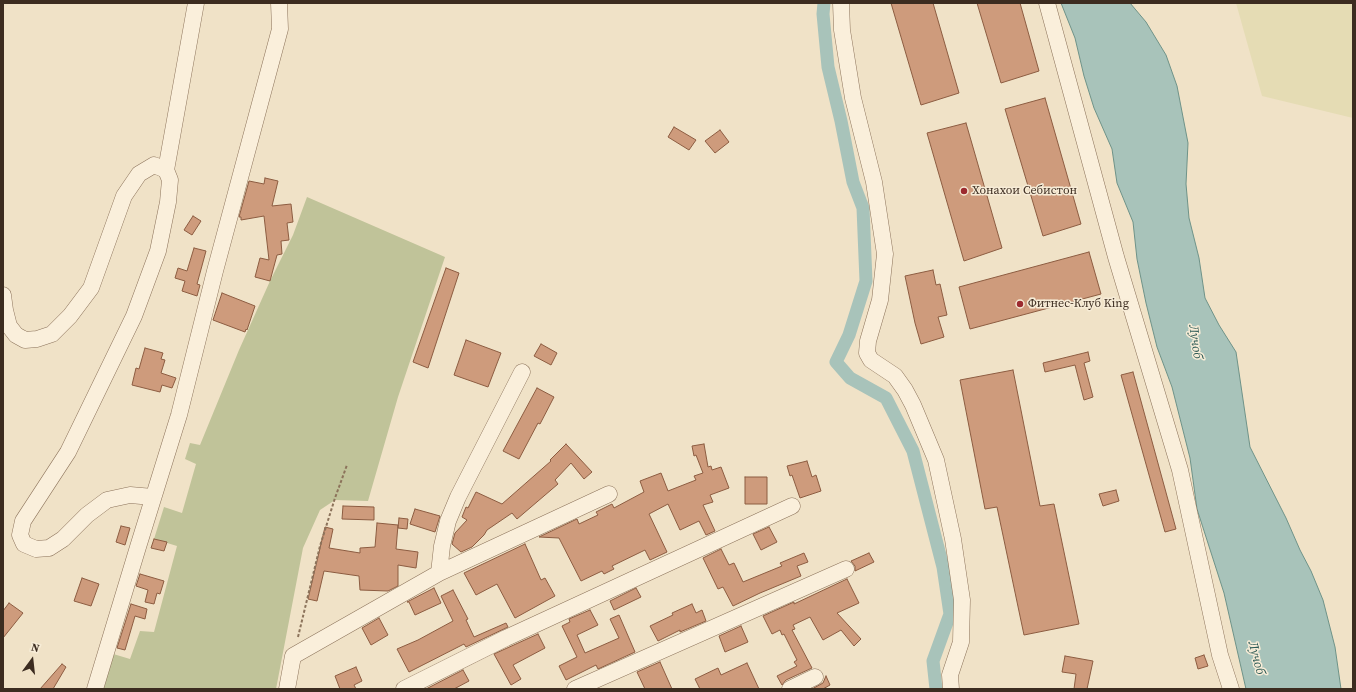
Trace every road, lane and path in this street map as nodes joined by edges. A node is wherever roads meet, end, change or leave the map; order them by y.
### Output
1 (196, 3) edge
2 (279, 3) edge
3 (841, 3) edge
4 (1047, 3) edge
5 (166, 170) junction
6 (3, 294) edge
7 (522, 372) dead end
8 (347, 465) dead end
9 (609, 494) dead end
10 (153, 497) junction
11 (792, 506) dead end
12 (846, 569) dead end
13 (439, 573) junction
14 (293, 656) junction
15 (814, 677) dead end
16 (951, 682) edge
17 (95, 689) edge
18 (286, 689) edge
19 (404, 689) edge
20 (574, 689) edge
21 (790, 689) edge
22 (959, 689) edge
23 (1231, 689) edge

1 - 5 street
2 - 10 street
3 - 16 street
4 - 23 street
5 - 6 street
5 - 10 street
7 - 13 street
8 - 14 path
9 - 13 street
10 - 17 street
11 - 19 street
12 - 20 street
13 - 14 street
14 - 18 street
15 - 21 street
16 - 22 street

